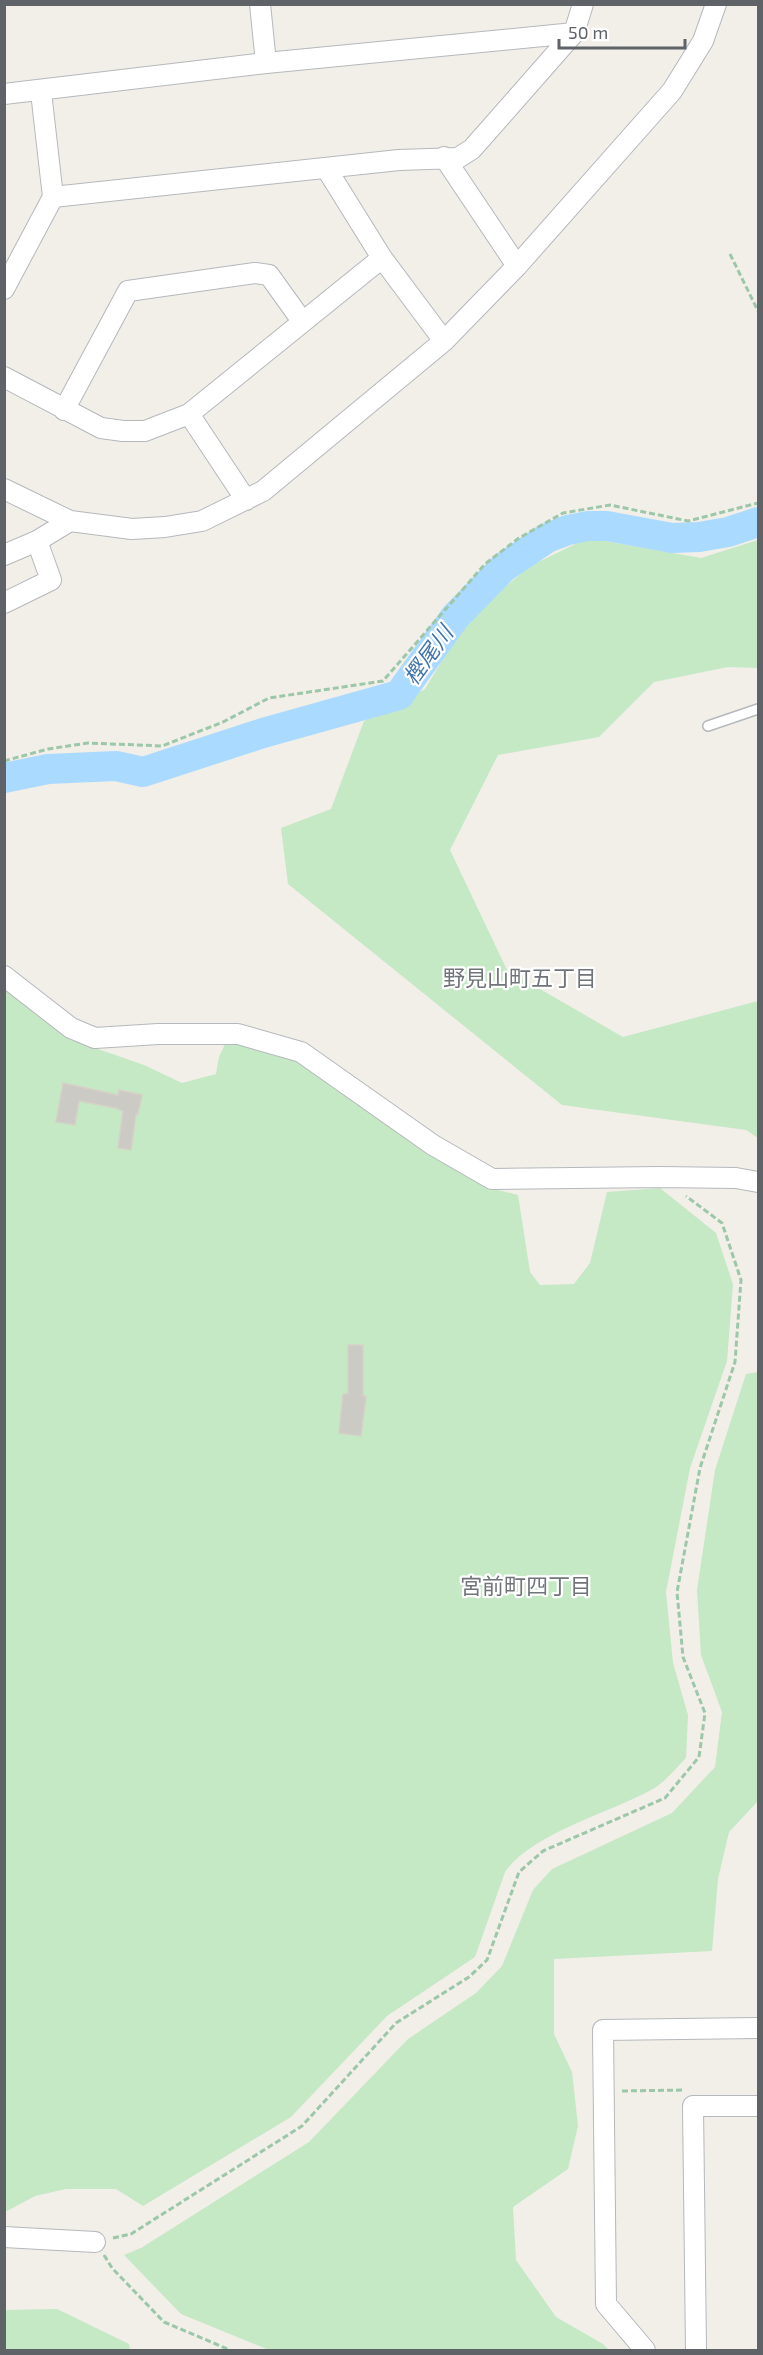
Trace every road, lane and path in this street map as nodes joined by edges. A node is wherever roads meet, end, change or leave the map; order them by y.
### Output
1 (260, 4) edge
2 (583, 4) edge
3 (716, 4) edge
4 (574, 33) junction
5 (266, 63) junction
6 (41, 92) junction
7 (4, 94) edge
8 (444, 157) junction
9 (326, 168) junction
10 (53, 197) junction
11 (730, 254) dead end
12 (382, 258) junction
13 (517, 266) junction
14 (4, 289) edge
15 (759, 311) edge
16 (302, 321) junction
17 (444, 341) junction
18 (4, 377) edge
19 (64, 410) junction
20 (189, 414) junction
21 (4, 489) edge
22 (246, 500) junction
23 (759, 503) edge
24 (70, 521) junction
25 (37, 541) junction
26 (4, 555) edge
27 (4, 603) edge
28 (759, 709) edge
29 (708, 726) dead end
30 (4, 761) edge
31 (4, 976) edge
32 (660, 1177) junction
33 (759, 1182) edge
34 (759, 2028) edge
35 (759, 2106) edge
36 (4, 2237) edge
37 (95, 2242) junction
38 (230, 2350) edge
39 (645, 2350) edge
40 (696, 2350) edge

1 - 5 street
2 - 4 street
3 - 13 street
4 - 5 street
4 - 8 street
5 - 6 street
6 - 7 street
6 - 10 street
8 - 9 street
8 - 13 street
9 - 10 street
9 - 12 street
10 - 14 street
11 - 15 path
12 - 16 street
12 - 17 street
13 - 17 street
16 - 19 street
16 - 20 street
17 - 22 street
18 - 19 street
19 - 20 street
20 - 22 street
21 - 24 street
22 - 24 street
23 - 30 path
24 - 25 street
25 - 26 street
25 - 27 street
28 - 29 lane
31 - 32 street
32 - 33 street
32 - 37 path
34 - 39 street
35 - 40 street
36 - 37 street
37 - 38 path

